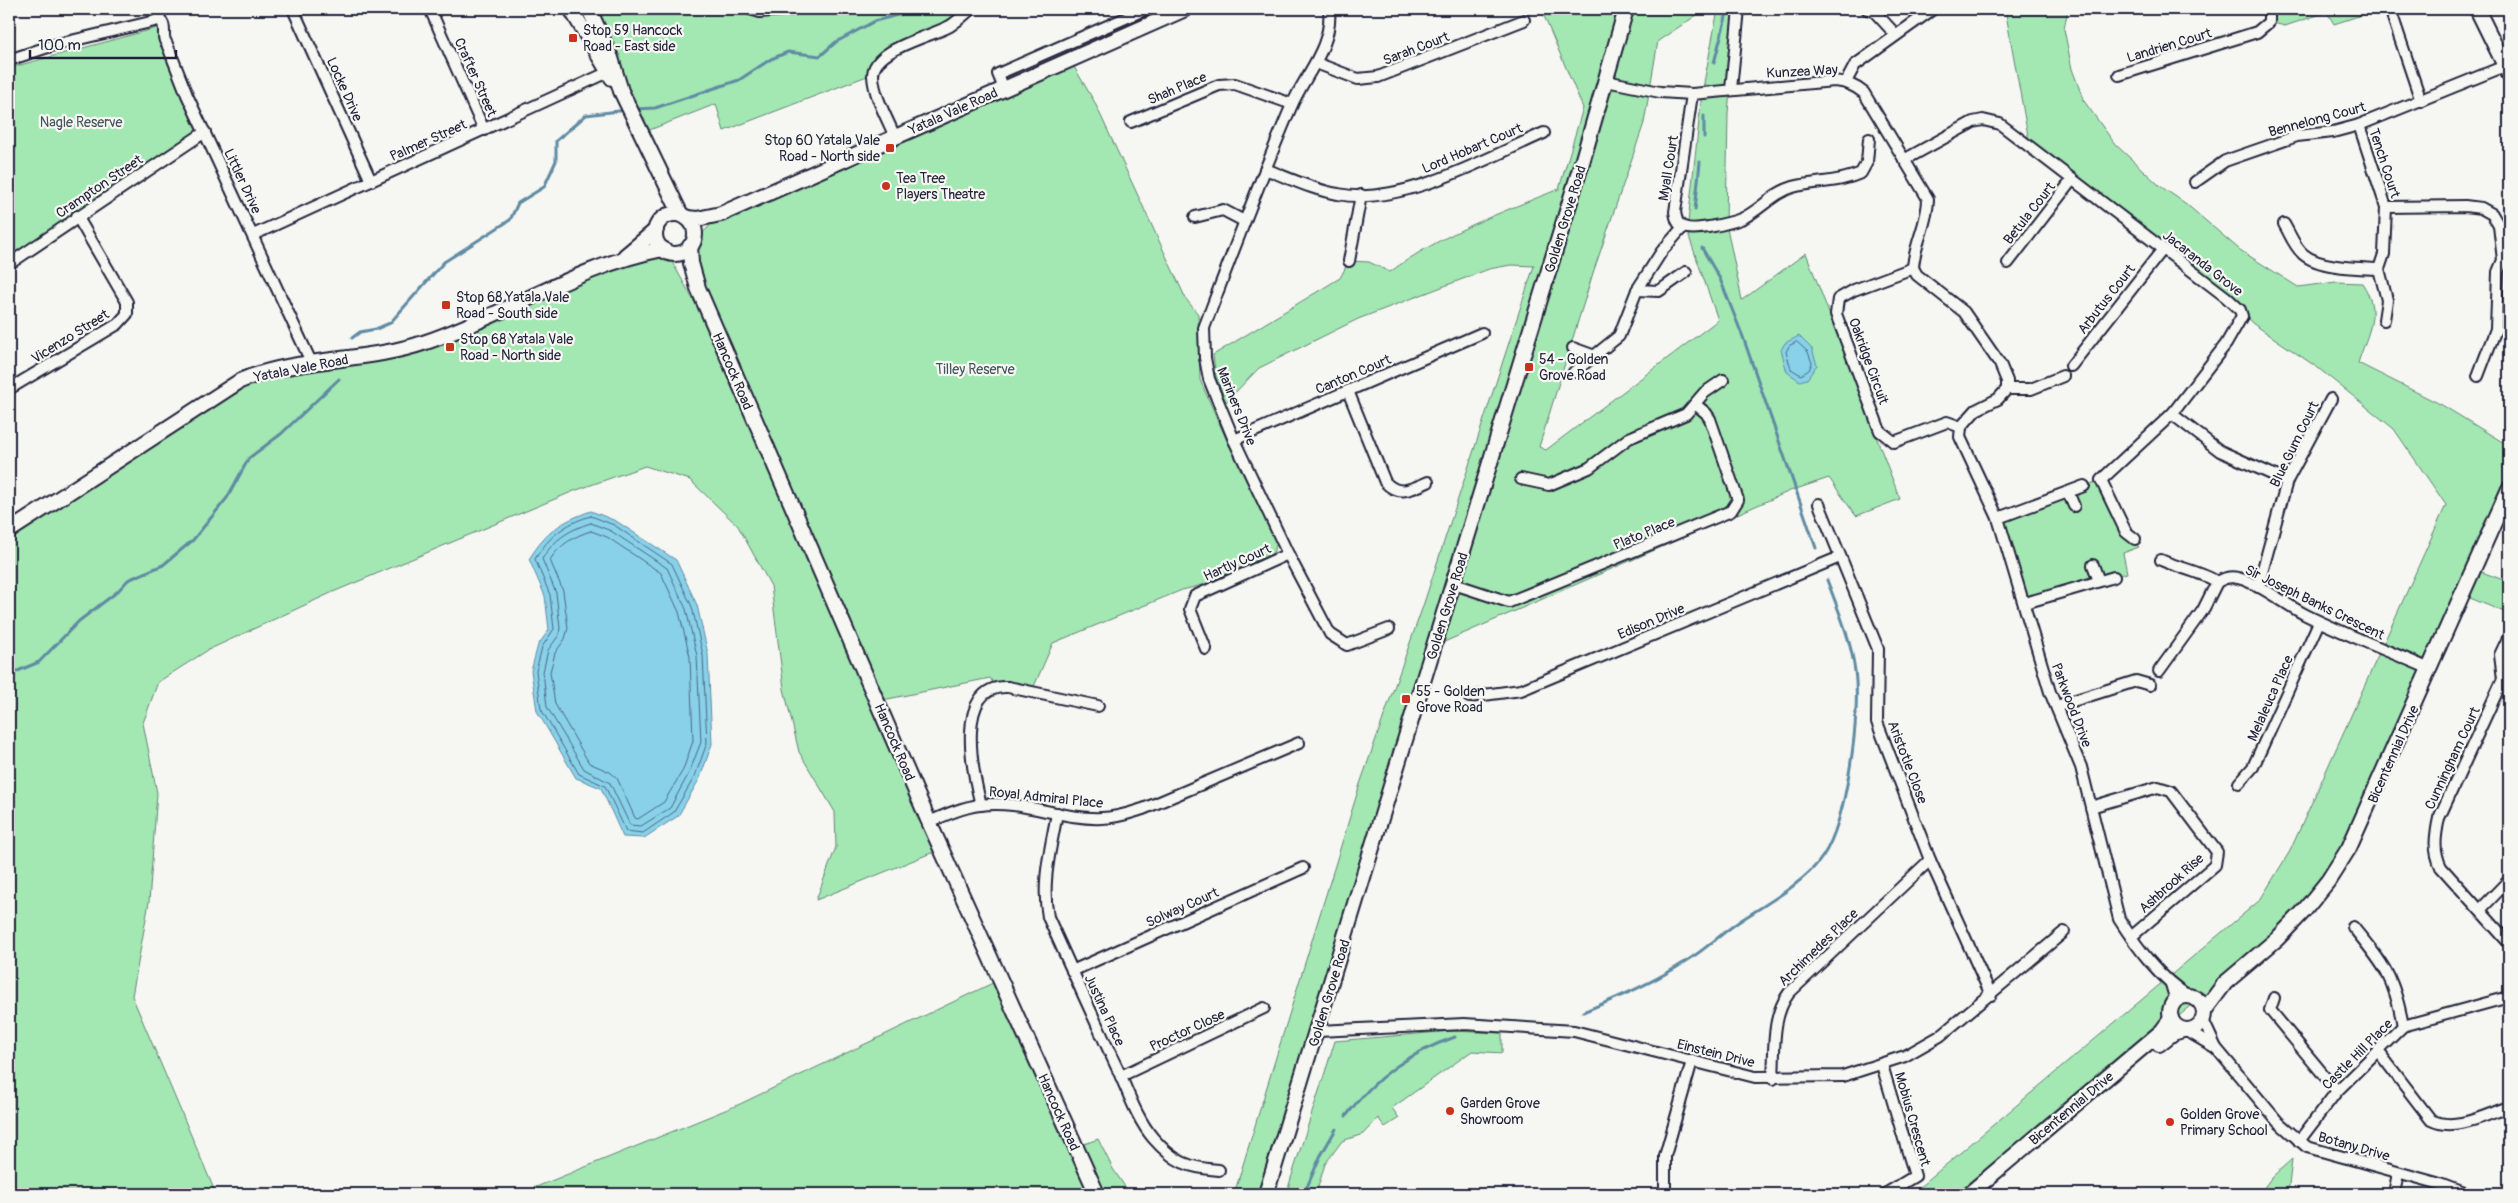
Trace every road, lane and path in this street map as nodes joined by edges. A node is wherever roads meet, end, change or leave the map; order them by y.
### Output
1 (157, 9) edge
2 (293, 9) edge
3 (430, 9) edge
4 (571, 9) edge
5 (589, 9) edge
6 (750, 9) edge
7 (792, 9) edge
8 (971, 9) edge
9 (1146, 9) edge
10 (1185, 9) edge
11 (1329, 9) edge
12 (1617, 9) edge
13 (1626, 9) edge
14 (1739, 9) edge
15 (1867, 9) edge
16 (1933, 9) edge
17 (2269, 9) edge
18 (2390, 9) edge
19 (2477, 9) edge
20 (1159, 14) edge
21 (159, 20) junction
22 (1524, 20) dead end
23 (1896, 35) junction
24 (9, 60) edge
25 (1316, 63) junction
26 (2507, 70) edge
27 (611, 71) junction
28 (2119, 75) dead end
29 (1607, 78) junction
30 (1846, 82) junction
31 (1004, 89) junction
32 (1730, 90) junction
33 (1692, 94) junction
34 (2421, 100) junction
35 (1292, 104) junction
36 (1131, 122) dead end
37 (2358, 125) junction
38 (484, 130) junction
39 (205, 132) junction
40 (1544, 132) dead end
41 (895, 137) junction
42 (1869, 139) dead end
43 (649, 152) junction
44 (1904, 160) junction
45 (1265, 169) junction
46 (2072, 180) junction
47 (371, 181) junction
48 (2195, 182) dead end
49 (1361, 195) junction
50 (2386, 207) junction
51 (721, 214) junction
52 (77, 216) junction
53 (684, 217) junction
54 (1195, 217) dead end
55 (1244, 221) junction
56 (2284, 224) dead end
57 (659, 225) junction
58 (1683, 227) junction
59 (252, 235) junction
60 (692, 243) junction
61 (2163, 249) junction
62 (668, 251) junction
63 (620, 260) junction
64 (1349, 262) dead end
65 (2008, 263) dead end
66 (9, 264) edge
67 (1913, 268) junction
68 (2379, 268) junction
69 (1686, 272) dead end
70 (698, 288) junction
71 (1637, 290) junction
72 (2384, 320) dead end
73 (1482, 332) dead end
74 (1573, 348) dead end
75 (1595, 356) junction
76 (312, 364) junction
77 (2071, 366) dead end
78 (1574, 372) dead end
79 (2063, 376) dead end
80 (2478, 376) dead end
81 (1723, 380) dead end
82 (9, 389) edge
83 (2006, 389) junction
84 (1348, 391) junction
85 (2331, 399) dead end
86 (1695, 404) junction
87 (2172, 414) junction
88 (1961, 427) junction
89 (1234, 440) junction
90 (1521, 480) dead end
91 (2287, 481) junction
92 (1428, 482) dead end
93 (2084, 486) dead end
94 (2509, 490) edge
95 (2068, 492) junction
96 (1819, 504) dead end
97 (2074, 506) dead end
98 (1998, 518) junction
99 (9, 531) edge
100 (2135, 539) dead end
101 (1288, 554) junction
102 (1840, 557) junction
103 (2161, 560) dead end
104 (2093, 565) dead end
105 (2114, 577) dead end
106 (2099, 581) junction
107 (2217, 582) junction
108 (1454, 584) junction
109 (2258, 587) junction
110 (2024, 603) junction
111 (2319, 622) junction
112 (1389, 629) dead end
113 (2509, 636) edge
114 (1206, 649) dead end
115 (2430, 669) junction
116 (2159, 671) dead end
117 (2506, 679) edge
118 (2150, 685) dead end
119 (1469, 696) dead end
120 (1098, 706) dead end
121 (2057, 706) junction
122 (1299, 743) dead end
123 (2240, 783) dead end
124 (981, 805) junction
125 (2091, 807) junction
126 (1057, 813) junction
127 (930, 822) junction
128 (1930, 860) junction
129 (1303, 868) dead end
130 (2509, 880) edge
131 (2481, 909) junction
132 (2353, 927) dead end
133 (2064, 932) dead end
134 (2131, 937) junction
135 (2509, 943) edge
136 (1072, 971) junction
137 (2225, 983) junction
138 (1991, 994) junction
139 (2509, 997) edge
140 (2186, 998) junction
141 (2274, 998) dead end
142 (1264, 1008) dead end
143 (2204, 1015) junction
144 (2171, 1019) junction
145 (2403, 1026) junction
146 (2185, 1030) junction
147 (1318, 1031) junction
148 (2216, 1048) junction
149 (2378, 1051) junction
150 (1692, 1061) junction
151 (1882, 1065) junction
152 (1121, 1076) junction
153 (1774, 1079) junction
154 (2338, 1091) junction
155 (2509, 1107) edge
156 (2299, 1141) junction
157 (1219, 1170) dead end
158 (2398, 1173) junction
159 (1097, 1194) edge
160 (1266, 1194) edge
161 (1665, 1194) edge
162 (1885, 1194) edge
163 (1969, 1194) edge
164 (1979, 1194) edge
165 (2394, 1194) edge
166 (2466, 1194) edge

1 - 21 street, Littler Drive
2 - 47 street, Locke Drive
3 - 38 street, Crafter Street
4 - 27 main road
5 - 27 main road
6 - 7 street
8 - 41 street
9 - 31 street
10 - 20 main road, Yatala Vale Road
11 - 25 street, Mariners Drive
12 - 29 main road, Golden Grove Road
13 - 29 main road, Golden Grove Road
14 - 32 street
15 - 23 street
16 - 23 street
17 - 28 street, Landrien Court
18 - 34 street
19 - 26 main road
20 - 31 main road, Yatala Vale Road
21 - 24 street
21 - 39 street, Littler Drive
22 - 25 street, Sarah Court
23 - 30 street
25 - 35 street, Mariners Drive
26 - 34 street, Bennelong Court
27 - 38 street, Palmer Street
27 - 43 main road
29 - 33 street, Kunzea Way
29 - 108 main road, Golden Grove Road
30 - 32 street, Kunzea Way
30 - 44 street, Kunzea Way
31 - 41 main road, Yatala Vale Road
32 - 33 street, Kunzea Way
33 - 58 street, Myall Court
34 - 37 street, Bennelong Court
35 - 36 street, Shah Place
35 - 45 street, Mariners Drive
37 - 48 street, Bennelong Court
37 - 50 street, Tench Court
38 - 47 street, Palmer Street
39 - 52 street, Crampton Street
39 - 59 street, Littler Drive
40 - 49 street, Lord Hobart Court
41 - 51 main road, Yatala Vale Road
42 - 58 street
43 - 53 main road
43 - 57 main road
44 - 46 street, Jacaranda Grove
44 - 67 street, Kunzea Way
45 - 49 street, Lord Hobart Court
45 - 55 street, Mariners Drive
46 - 61 street, Jacaranda Grove
46 - 65 street, Betula Court
47 - 59 street, Palmer Street
49 - 64 street
50 - 68 street, Tench Court
50 - 80 street
51 - 53 main road, Yatala Vale Road
51 - 60 main road, Yatala Vale Road
52 - 66 street, Crampton Street
52 - 82 street, Vicenzo Street
53 - 57 main road
53 - 60 main road
54 - 55 street
55 - 89 street, Mariners Drive
56 - 68 street
57 - 62 main road
57 - 63 main road, Yatala Vale Road
58 - 71 street
59 - 76 street, Littler Drive
60 - 62 main road
60 - 70 main road, Hancock Road
61 - 77 street, Arbutus Court
61 - 87 street, Jacaranda Grove
62 - 63 main road, Yatala Vale Road
62 - 70 main road, Hancock Road
63 - 76 main road, Yatala Vale Road
67 - 83 street
67 - 88 street, Oakridge Circuit
68 - 72 street, Tench Court
69 - 71 street
70 - 127 main road, Hancock Road
71 - 75 street
73 - 84 street, Canton Court
74 - 75 street
75 - 78 street
76 - 99 main road, Yatala Vale Road
79 - 83 street
81 - 86 street
83 - 88 street
84 - 89 street, Canton Court
84 - 92 street
85 - 91 street, Blue Gum Court
86 - 90 street
86 - 108 street, Plato Place
87 - 91 street
87 - 100 street, Jacaranda Grove
88 - 98 street, Parkwood Drive
89 - 101 street, Mariners Drive
91 - 109 street, Blue Gum Court
93 - 95 street
94 - 115 main road, Bicentennial Drive
95 - 97 street
95 - 98 street
96 - 102 street, Aristotle Close
98 - 110 street, Parkwood Drive
101 - 112 street, Mariners Drive
101 - 114 street, Hartly Court
102 - 119 street, Edison Drive
102 - 128 street, Aristotle Close
103 - 107 street
104 - 106 street
105 - 106 street
106 - 110 street
107 - 109 street, Sir Joseph Banks Crescent
107 - 116 street
108 - 147 main road, Golden Grove Road
109 - 111 street, Sir Joseph Banks Crescent
110 - 121 street, Parkwood Drive
111 - 115 street, Sir Joseph Banks Crescent
111 - 123 street, Melaleuca Place
113 - 117 street, Cunningham Court
115 - 137 main road, Bicentennial Drive
117 - 131 street, Cunningham Court
118 - 121 street
120 - 124 street
121 - 125 street, Parkwood Drive
122 - 126 street, Royal Admiral Place
124 - 126 street, Royal Admiral Place
124 - 127 street, Royal Admiral Place
125 - 134 street, Parkwood Drive
125 - 134 street, Ashbrook Rise
126 - 136 street, Justina Place
127 - 159 main road, Hancock Road
128 - 138 street, Aristotle Close
128 - 153 street, Archimedes Place
129 - 136 street, Solway Court
130 - 131 street
131 - 135 street, Cunningham Court
132 - 145 street
133 - 138 street, Einstein Drive
134 - 140 street, Parkwood Drive
136 - 152 street, Justina Place
137 - 140 main road, Bicentennial Drive
137 - 143 main road, Bicentennial Drive
138 - 151 street, Einstein Drive
139 - 145 street, Castle Hill Place
140 - 143 main road
140 - 144 main road
141 - 154 street
142 - 152 street, Proctor Close
143 - 146 main road
143 - 148 street, Botany Drive
144 - 146 main road
144 - 163 main road, Bicentennial Drive
145 - 149 street, Castle Hill Place
146 - 148 street, Botany Drive
146 - 164 main road, Bicentennial Drive
147 - 150 street, Einstein Drive
147 - 160 main road, Golden Grove Road
148 - 156 street, Botany Drive
149 - 154 street, Castle Hill Place
149 - 155 street
150 - 153 street, Einstein Drive
150 - 161 street
151 - 153 street, Einstein Drive
151 - 162 street, Mobius Crescent
152 - 157 street, Justina Place
154 - 156 street, Castle Hill Place
156 - 158 street, Botany Drive
158 - 165 street
158 - 166 street, Botany Drive

